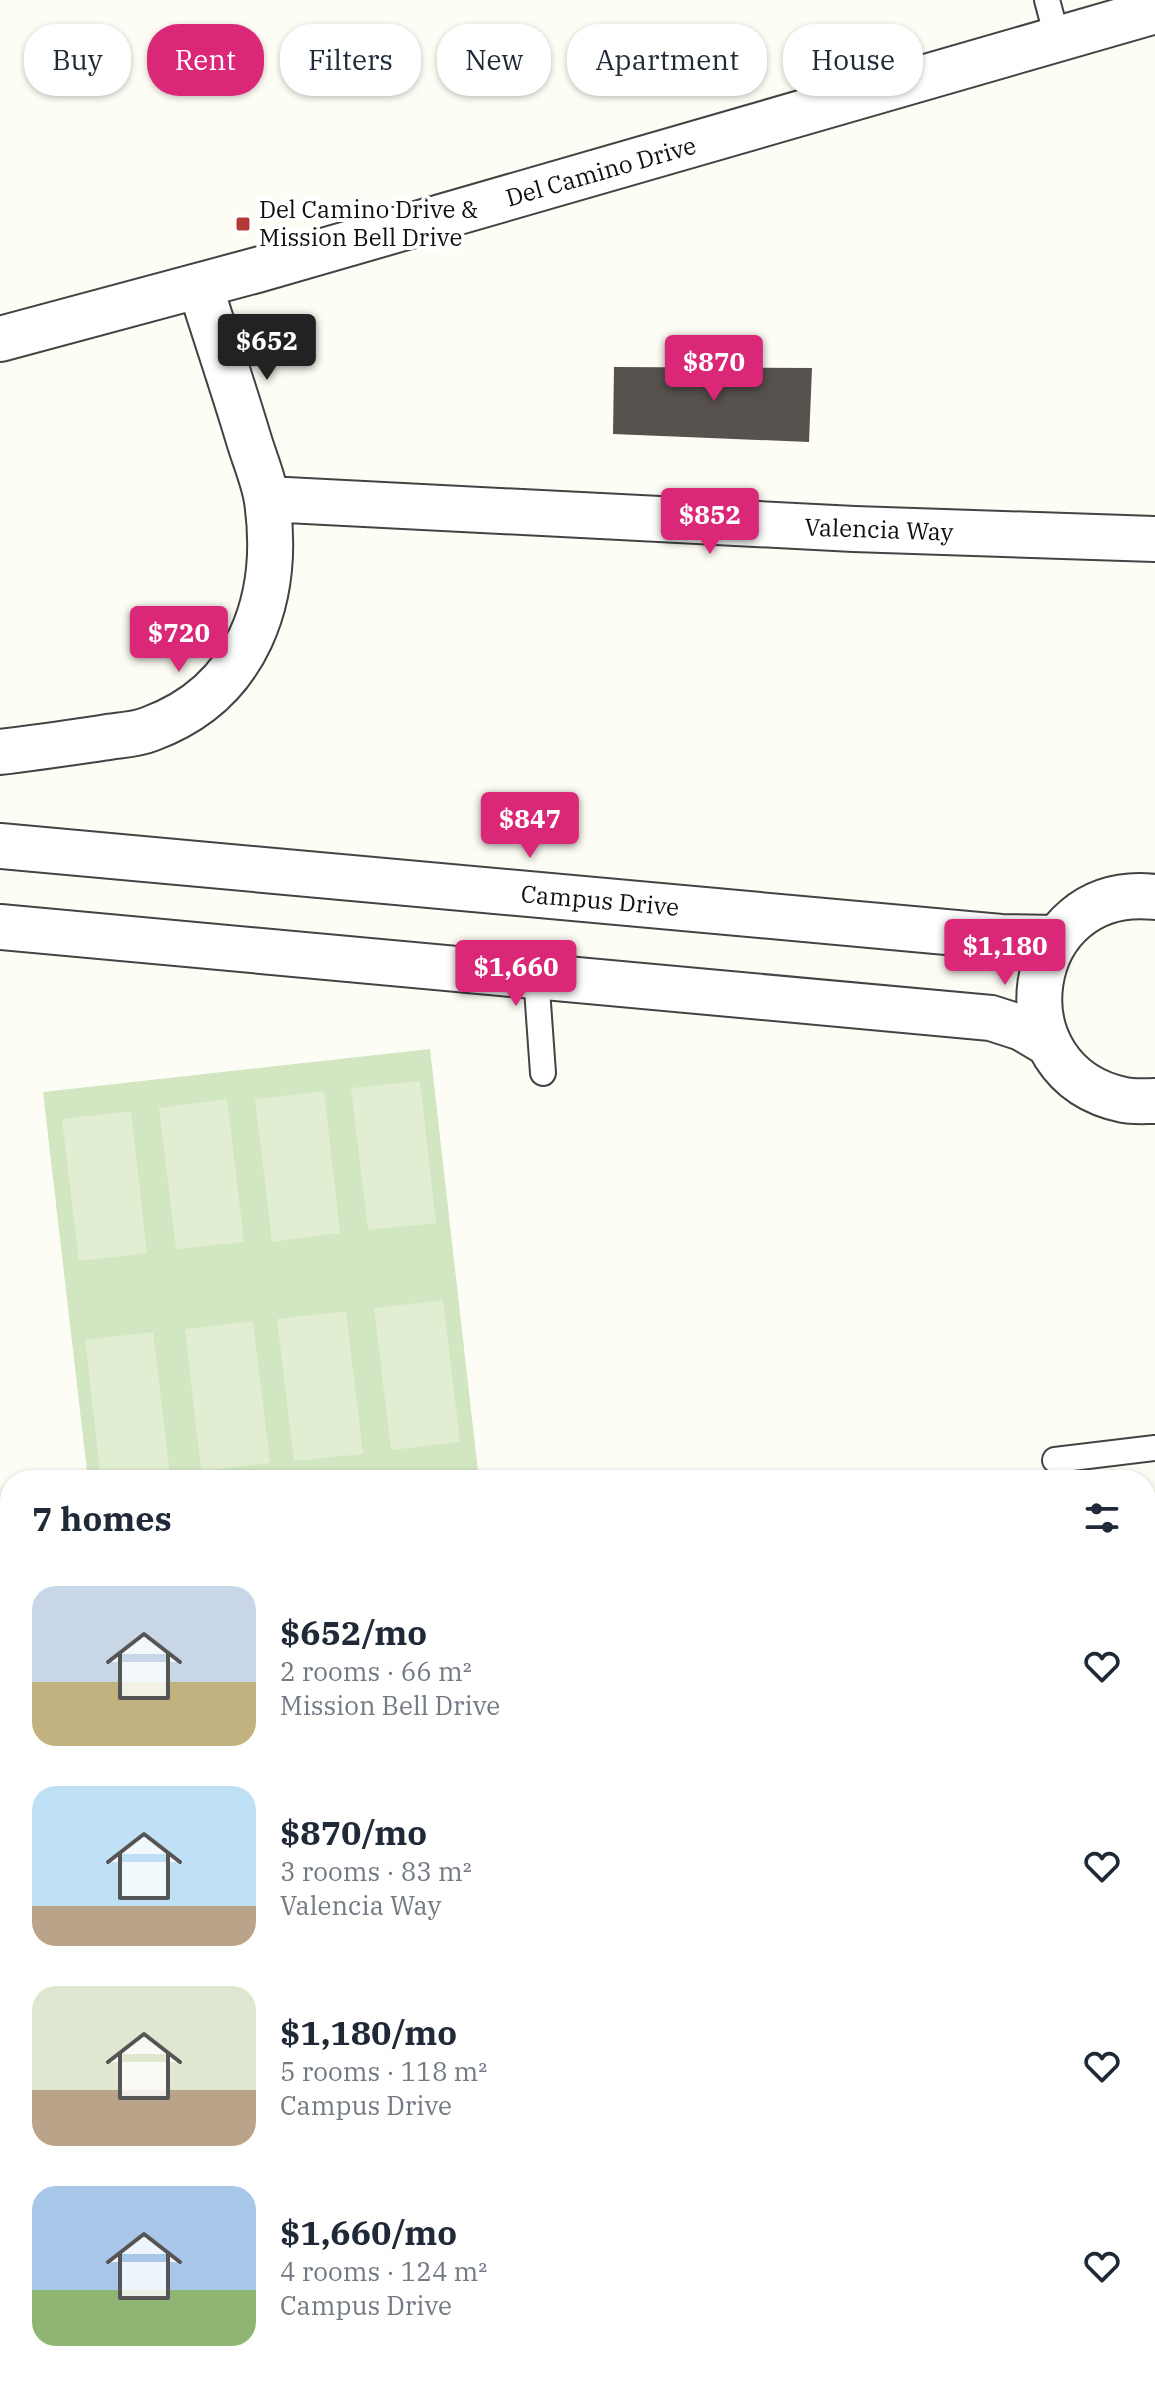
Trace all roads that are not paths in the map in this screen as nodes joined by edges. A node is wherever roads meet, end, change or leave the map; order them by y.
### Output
1 (1155, 11) edge
2 (1052, 20) edge
3 (200, 286) junction
4 (0, 339) edge
5 (267, 499) junction
6 (1155, 539) edge
7 (0, 752) edge
8 (0, 846) edge
9 (1155, 897) edge
10 (0, 927) edge
11 (1057, 938) junction
12 (536, 975) junction
13 (1049, 1044) junction
14 (543, 1073) dead end
15 (1155, 1101) edge
16 (1155, 1448) edge
17 (1055, 1460) dead end

1 - 2 street, Del Camino Drive
2 - 3 street, Del Camino Drive
3 - 4 street, Del Camino Drive
3 - 5 street
5 - 6 street, Valencia Way
5 - 7 street
8 - 11 street, Campus Drive
9 - 11 street
10 - 12 street
11 - 13 street
12 - 13 street
12 - 14 lane
13 - 15 street
16 - 17 lane

